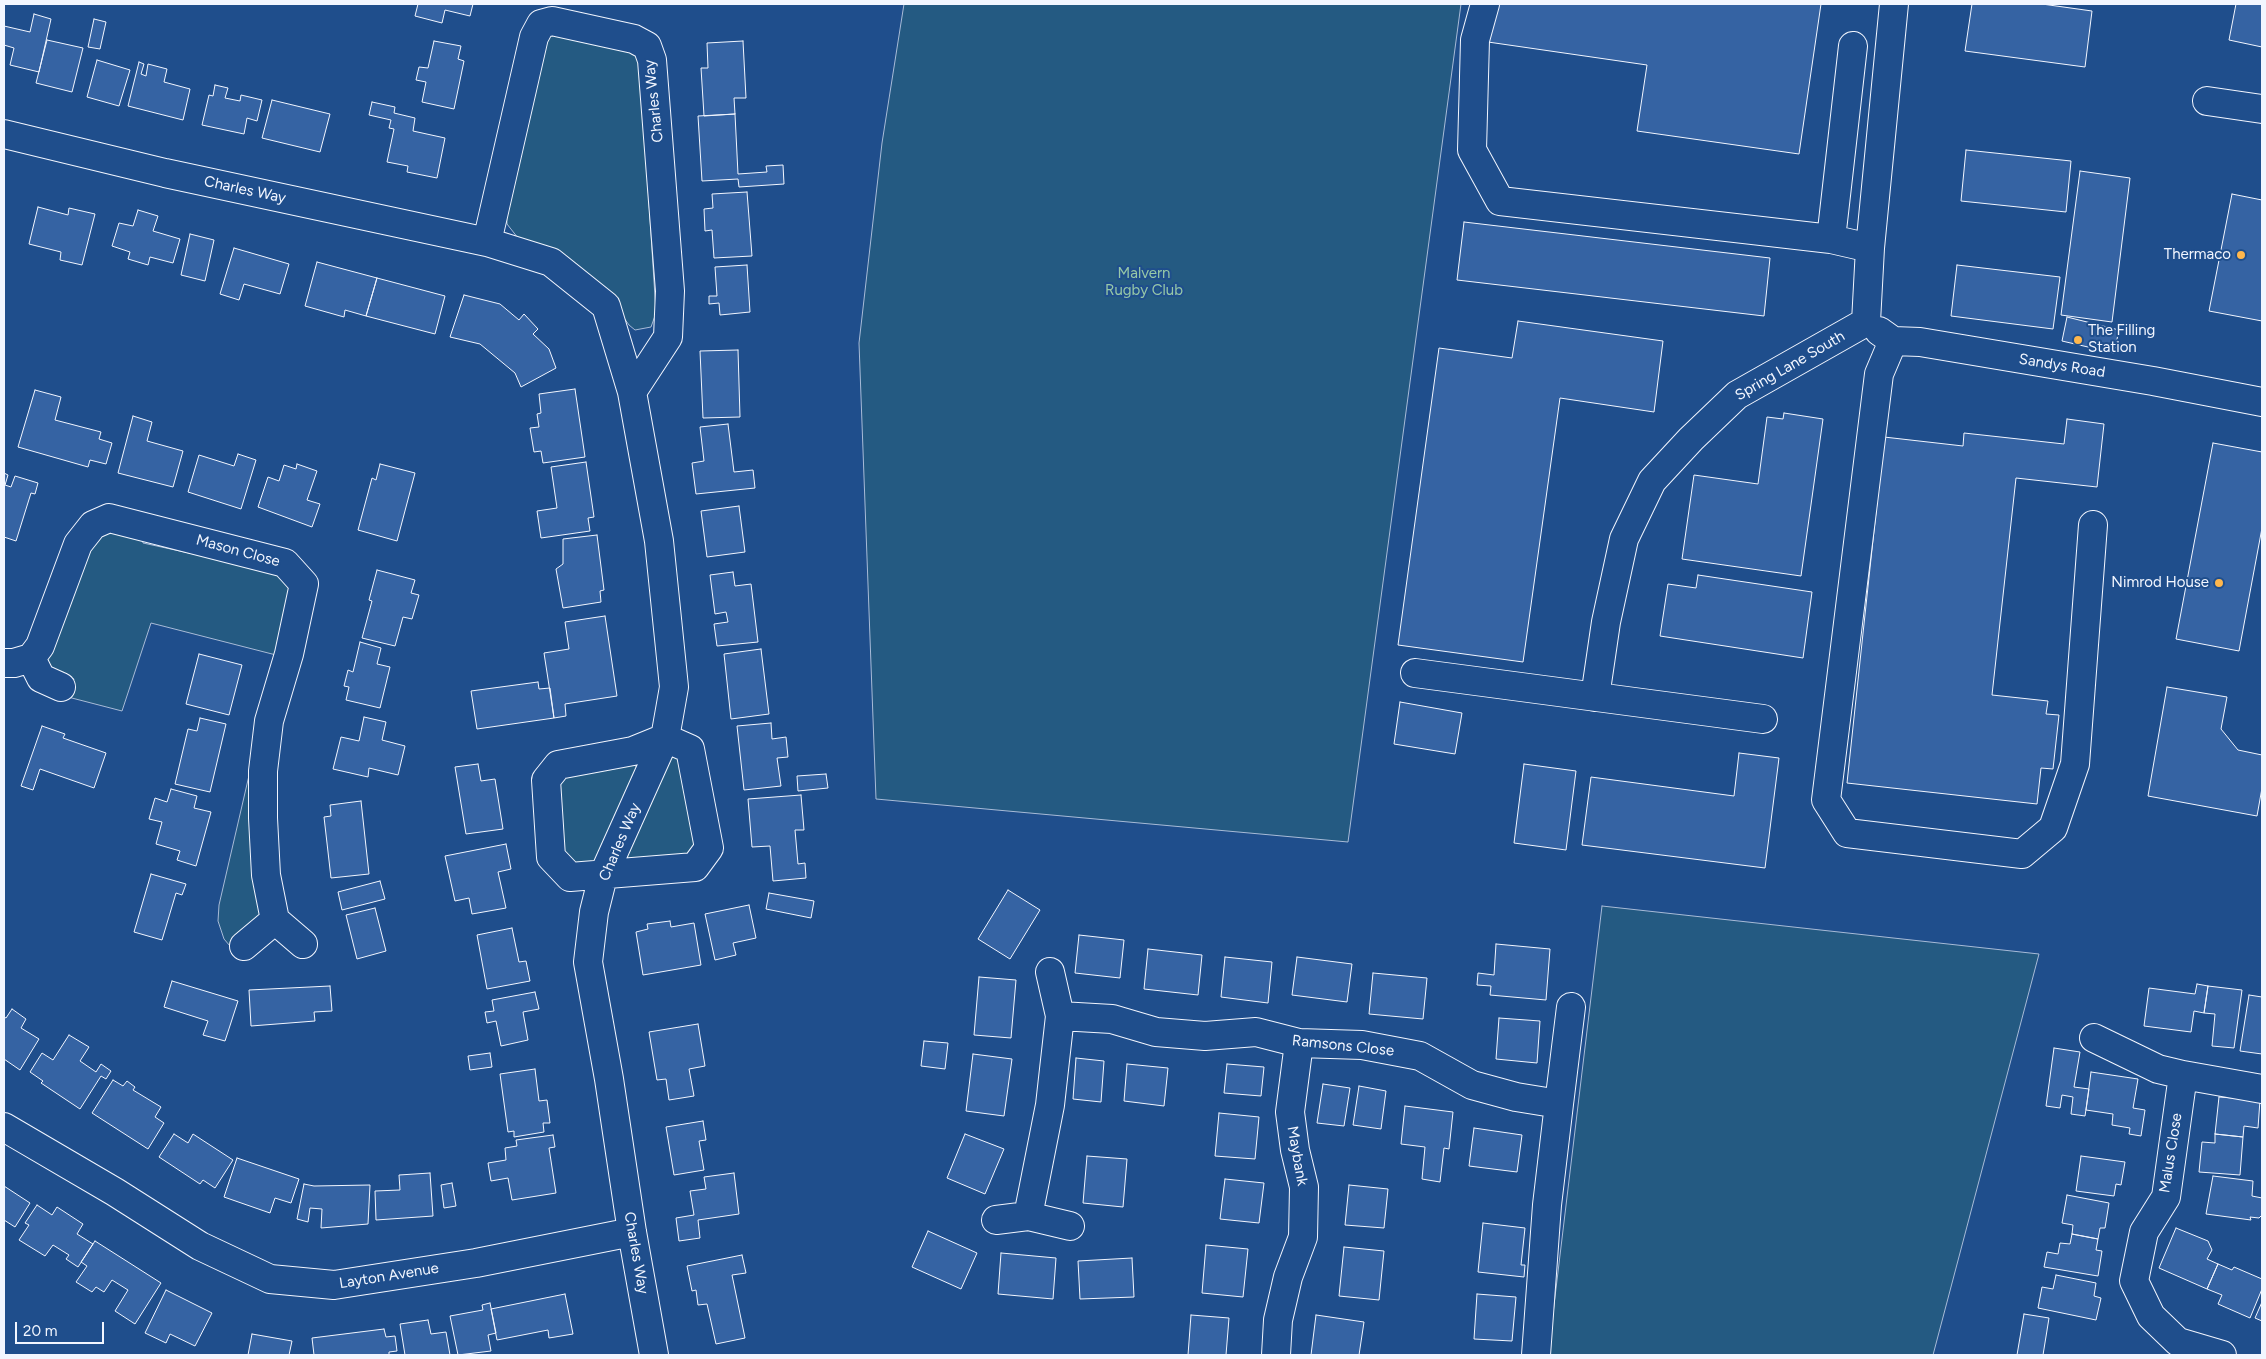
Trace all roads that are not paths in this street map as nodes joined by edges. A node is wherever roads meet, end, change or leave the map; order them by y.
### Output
1 (1485, 4) edge
2 (1894, 4) edge
3 (1853, 46) dead end
4 (2207, 101) dead end
5 (2262, 109) edge
6 (4, 134) edge
7 (1831, 239) junction
8 (487, 242) junction
9 (1870, 248) junction
10 (1866, 322) junction
11 (1893, 341) junction
12 (632, 392) junction
13 (2262, 402) edge
14 (2093, 525) dead end
15 (31, 658) junction
16 (4, 662) edge
17 (1415, 673) dead end
18 (61, 687) dead end
19 (1595, 697) junction
20 (1763, 719) dead end
21 (665, 738) junction
22 (603, 876) junction
23 (275, 920) junction
24 (303, 944) dead end
25 (244, 946) dead end
26 (1050, 972) dead end
27 (1571, 1007) dead end
28 (1060, 1016) junction
29 (2094, 1038) dead end
30 (1299, 1043) junction
31 (2183, 1075) junction
32 (2262, 1089) edge
33 (1559, 1104) junction
34 (4, 1127) edge
35 (1028, 1216) junction
36 (996, 1220) dead end
37 (1070, 1226) dead end
38 (632, 1232) junction
39 (654, 1355) edge
40 (1276, 1355) edge
41 (1536, 1355) edge
42 (2222, 1355) edge

1 - 7 street
2 - 9 street
3 - 7 street
4 - 5 street
6 - 8 street, Charles Way
7 - 9 street
8 - 12 street, Charles Way
8 - 12 street, Charles Way
9 - 10 street
10 - 11 street
10 - 19 street, Spring Lane South
11 - 13 street, Sandys Road
11 - 14 street
12 - 21 street, Charles Way
15 - 16 street
15 - 18 street
15 - 23 street, Mason Close
17 - 19 street
19 - 20 street
21 - 22 street, Charles Way
21 - 22 street
21 - 22 street
22 - 38 street, Charles Way
23 - 24 street
23 - 25 street
26 - 28 street
27 - 33 street
28 - 30 street, Ramsons Close
28 - 35 street
29 - 31 street
30 - 33 street, Ramsons Close
30 - 40 street, Maybank
31 - 32 street
31 - 42 street, Malus Close
33 - 41 street
34 - 38 street, Layton Avenue
35 - 36 street
35 - 37 street
38 - 39 street, Charles Way

